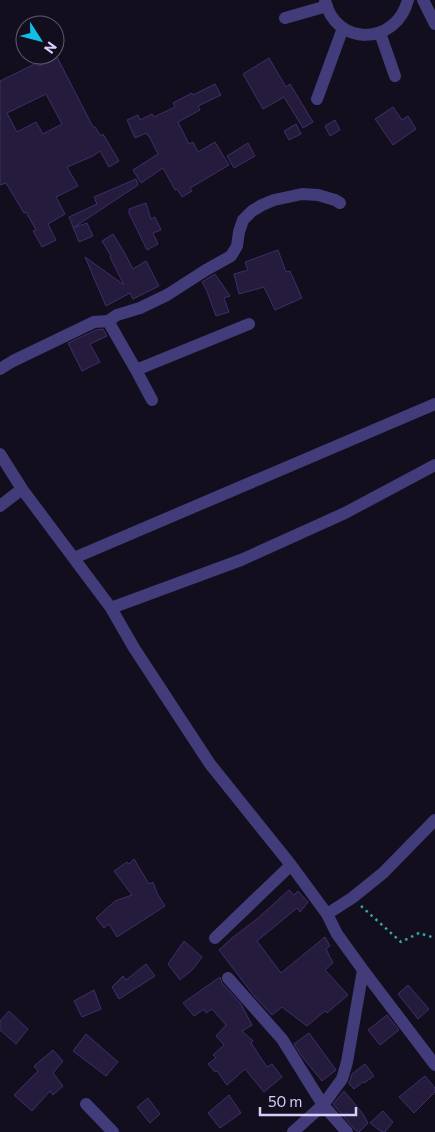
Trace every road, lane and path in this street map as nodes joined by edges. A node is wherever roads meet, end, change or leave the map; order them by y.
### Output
1 (408, 0) edge
2 (422, 0) edge
3 (326, 3) edge
4 (285, 18) dead end
5 (435, 24) edge
6 (344, 28) junction
7 (380, 33) junction
8 (395, 76) dead end
9 (317, 99) dead end
10 (340, 203) dead end
11 (108, 320) junction
12 (249, 324) dead end
13 (0, 369) edge
14 (136, 370) junction
15 (152, 400) dead end
16 (435, 404) edge
17 (0, 454) edge
18 (435, 465) edge
19 (22, 489) junction
20 (0, 506) edge
21 (74, 558) junction
22 (111, 608) junction
23 (435, 820) edge
24 (290, 866) junction
25 (352, 898) junction
26 (327, 914) junction
27 (215, 938) dead end
28 (435, 938) edge
29 (364, 970) junction
30 (228, 978) dead end
31 (435, 1065) edge
32 (86, 1104) dead end
33 (323, 1105) junction
34 (113, 1132) edge
35 (293, 1132) edge
36 (347, 1132) edge

1 - 7 street
2 - 5 street
3 - 4 street
3 - 6 street
6 - 7 street
6 - 9 street
7 - 8 street
10 - 11 street
11 - 13 street
11 - 14 street
12 - 14 street
14 - 15 street
16 - 21 street
17 - 19 street
18 - 22 street
19 - 20 street
19 - 21 street
21 - 22 street
22 - 24 street
23 - 25 street
24 - 26 street
24 - 27 street
25 - 26 street
25 - 28 path
26 - 29 street
29 - 31 street
29 - 33 street
30 - 33 street
32 - 34 street
33 - 35 street
33 - 36 street

